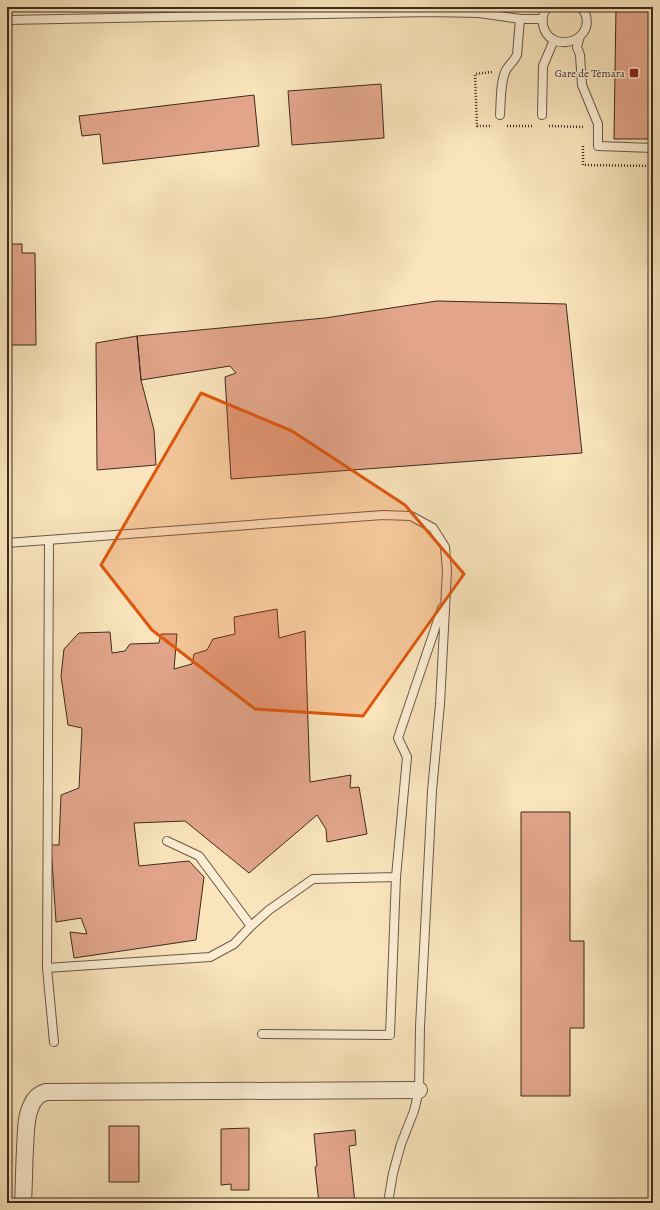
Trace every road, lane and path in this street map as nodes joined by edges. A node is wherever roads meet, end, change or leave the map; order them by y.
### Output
1 (548, 7) edge
2 (582, 7) edge
3 (520, 19) junction
4 (542, 19) junction
5 (7, 20) edge
6 (580, 36) junction
7 (554, 40) junction
8 (506, 71) junction
9 (500, 115) dead end
10 (542, 115) dead end
11 (492, 126) dead end
12 (500, 126) dead end
13 (538, 126) dead end
14 (546, 126) dead end
15 (584, 134) dead end
16 (583, 142) dead end
17 (653, 148) edge
18 (653, 166) edge
19 (49, 540) junction
20 (7, 543) edge
21 (446, 597) junction
22 (167, 841) dead end
23 (396, 877) junction
24 (252, 926) junction
25 (47, 968) junction
26 (262, 1034) dead end
27 (54, 1042) dead end
28 (419, 1090) junction
29 (23, 1203) edge
30 (388, 1203) edge

1 - 4 lane
2 - 6 lane
3 - 4 lane
3 - 5 lane
3 - 8 lane
4 - 7 lane
6 - 7 lane
6 - 17 lane
7 - 10 lane
8 - 9 lane
8 - 11 path
12 - 13 path
14 - 15 path
16 - 18 path
19 - 20 lane
19 - 21 lane
19 - 25 lane
21 - 23 lane
21 - 28 lane
22 - 24 lane
23 - 24 lane
23 - 26 lane
24 - 25 lane
25 - 27 lane
28 - 29 street
28 - 30 lane

